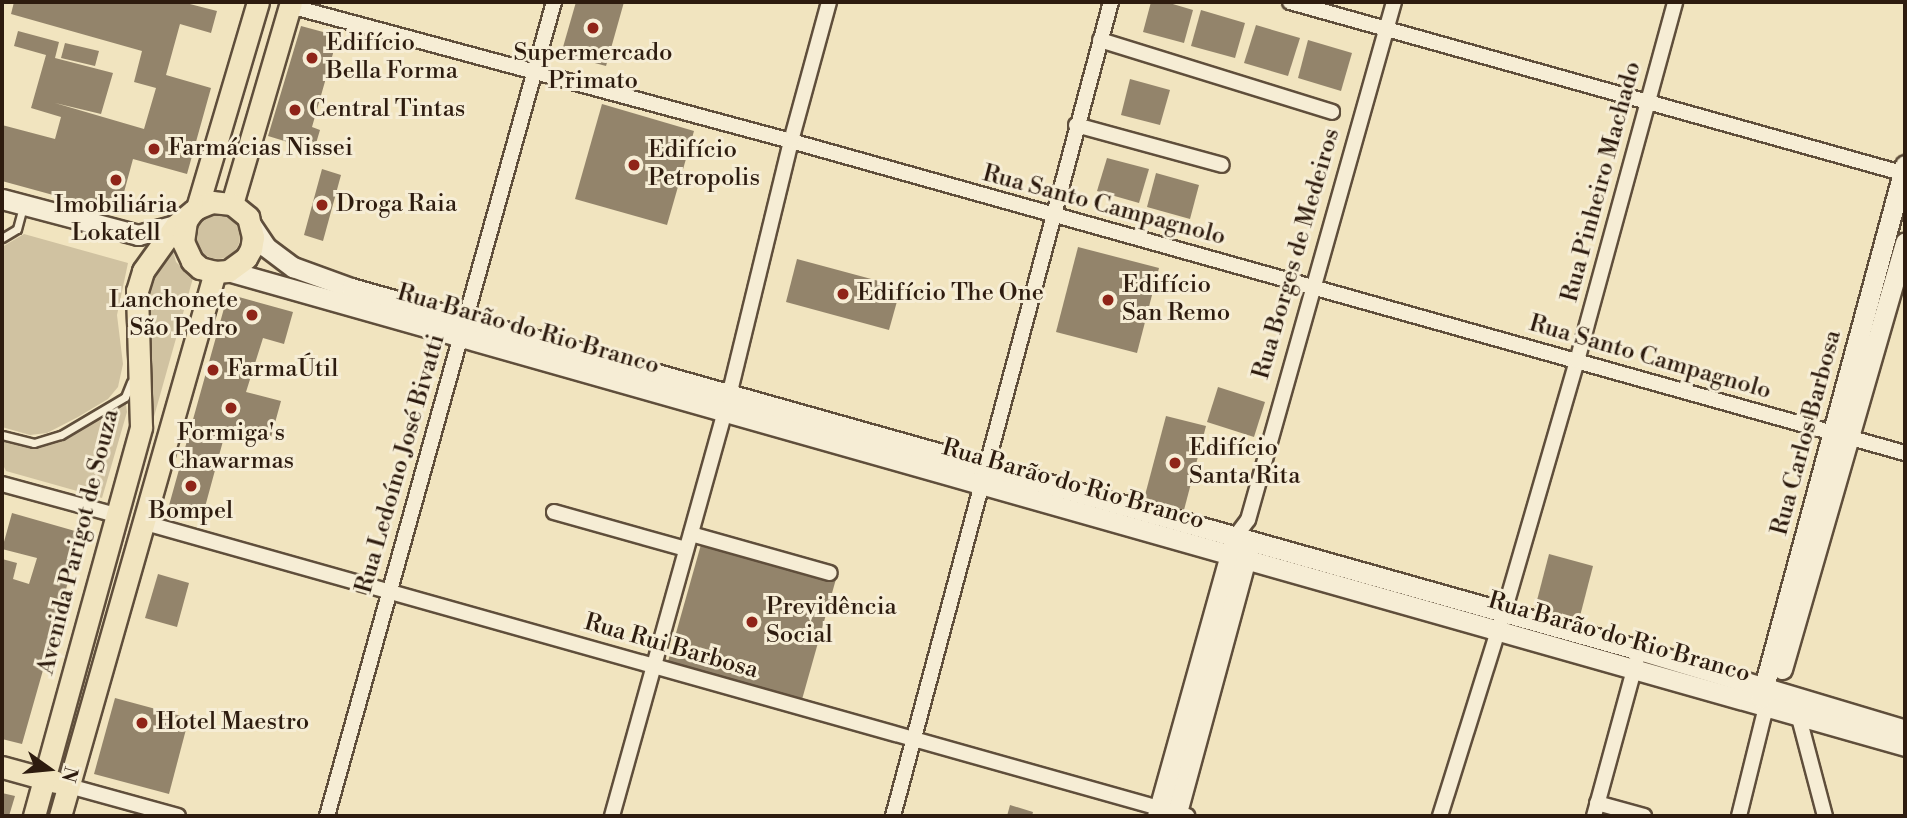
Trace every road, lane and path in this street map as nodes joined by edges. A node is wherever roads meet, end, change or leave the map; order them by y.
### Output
1 (258, 2) edge
2 (554, 2) edge
3 (829, 2) edge
4 (1111, 2) edge
5 (1290, 2) edge
6 (1394, 2) edge
7 (1675, 2) edge
8 (290, 4) edge
9 (1386, 30) junction
10 (1100, 40) junction
11 (535, 74) junction
12 (1647, 100) junction
13 (1332, 112) dead end
14 (1076, 125) junction
15 (791, 141) junction
16 (1222, 165) dead end
17 (1904, 171) edge
18 (2, 199) edge
19 (232, 204) junction
20 (23, 205) junction
21 (188, 215) junction
22 (1053, 217) junction
23 (252, 226) junction
24 (2, 239) edge
25 (1905, 242) edge
26 (222, 272) junction
27 (1314, 287) junction
28 (137, 291) junction
29 (1875, 314) junction
30 (463, 328) junction
31 (1577, 361) junction
32 (726, 404) junction
33 (1839, 434) junction
34 (2, 435) edge
35 (1905, 453) edge
36 (983, 476) junction
37 (2, 484) edge
38 (554, 512) dead end
39 (116, 515) junction
40 (142, 522) junction
41 (691, 534) junction
42 (1240, 548) junction
43 (686, 549) junction
44 (830, 573) dead end
45 (389, 592) junction
46 (1501, 621) junction
47 (1637, 659) junction
48 (654, 666) junction
49 (1767, 701) junction
50 (1798, 715) junction
51 (1863, 725) junction
52 (1905, 730) edge
53 (914, 740) junction
54 (1905, 746) edge
55 (2, 767) edge
56 (44, 779) junction
57 (69, 786) junction
58 (1596, 809) edge
59 (1171, 814) edge
60 (34, 816) edge
61 (60, 816) edge
62 (178, 816) edge
63 (327, 816) edge
64 (612, 816) edge
65 (893, 816) edge
66 (1440, 816) edge
67 (1644, 816) edge
68 (1739, 816) edge
69 (1825, 816) edge

1 - 21 main road, Avenida Parigot de Souza
2 - 11 street, Rua Ledoíno José Bivatti
3 - 15 street
4 - 10 street
5 - 9 street
6 - 9 street, Rua Borges de Medeiros
7 - 12 street, Rua Pinheiro Machado
8 - 11 street, Rua Santo Campagnolo
8 - 19 main road
9 - 12 street
9 - 27 street, Rua Borges de Medeiros
10 - 13 street
10 - 14 street
11 - 15 street, Rua Santo Campagnolo
11 - 30 street, Rua Ledoíno José Bivatti
12 - 17 street
12 - 31 street, Rua Pinheiro Machado
14 - 16 street
14 - 22 street
15 - 22 street, Rua Santo Campagnolo
15 - 32 street
17 - 29 main road, Rua Carlos Barbosa
18 - 20 main road
19 - 21 main road
19 - 23 main road
20 - 21 main road
20 - 24 lane
21 - 26 main road, Avenida Parigot de Souza
21 - 28 main road, Avenida Parigot de Souza
22 - 27 street, Rua Santo Campagnolo
22 - 36 street
23 - 26 main road
23 - 30 main road, Rua Barão do Rio Branco
25 - 29 main road, Rua Carlos Barbosa
26 - 30 main road, Rua Barão do Rio Branco
26 - 40 main road
27 - 31 street, Rua Santo Campagnolo
27 - 42 street, Rua Borges de Medeiros
28 - 34 lane
28 - 39 main road, Avenida Parigot de Souza
29 - 33 main road, Rua Carlos Barbosa
30 - 32 main road, Rua Barão do Rio Branco
30 - 45 street, Rua Ledoíno José Bivatti
31 - 33 street, Rua Santo Campagnolo
31 - 46 street, Rua Pinheiro Machado
32 - 36 main road, Rua Barão do Rio Branco
32 - 41 street
33 - 35 street, Rua Santo Campagnolo
33 - 49 main road, Rua Carlos Barbosa
36 - 42 main road, Rua Barão do Rio Branco
36 - 53 street
37 - 39 street
38 - 43 street
39 - 56 main road, Avenida Parigot de Souza
40 - 45 street, Rua Rui Barbosa
40 - 57 main road
41 - 43 street
41 - 44 street
42 - 46 main road, Rua Barão do Rio Branco
42 - 59 main road
43 - 48 street
45 - 48 street, Rua Rui Barbosa
45 - 63 street, Rua Ledoíno José Bivatti
46 - 47 main road, Rua Barão do Rio Branco
46 - 66 street, Rua Pinheiro Machado
47 - 49 main road, Rua Barão do Rio Branco
47 - 58 street
48 - 53 street, Rua Rui Barbosa
48 - 64 street
49 - 50 main road, Rua Barão do Rio Branco
49 - 51 main road, Rua Barão do Rio Branco
49 - 68 street, Rua Carlos Barbosa
50 - 51 main road, Rua Barão do Rio Branco
50 - 69 street
51 - 52 main road, Rua Barão do Rio Branco
51 - 54 main road, Rua Barão do Rio Branco
53 - 59 street, Rua Rui Barbosa
53 - 65 street
55 - 56 main road
56 - 57 main road
56 - 60 main road, Avenida Parigot de Souza
57 - 61 main road
57 - 62 street
58 - 67 street

